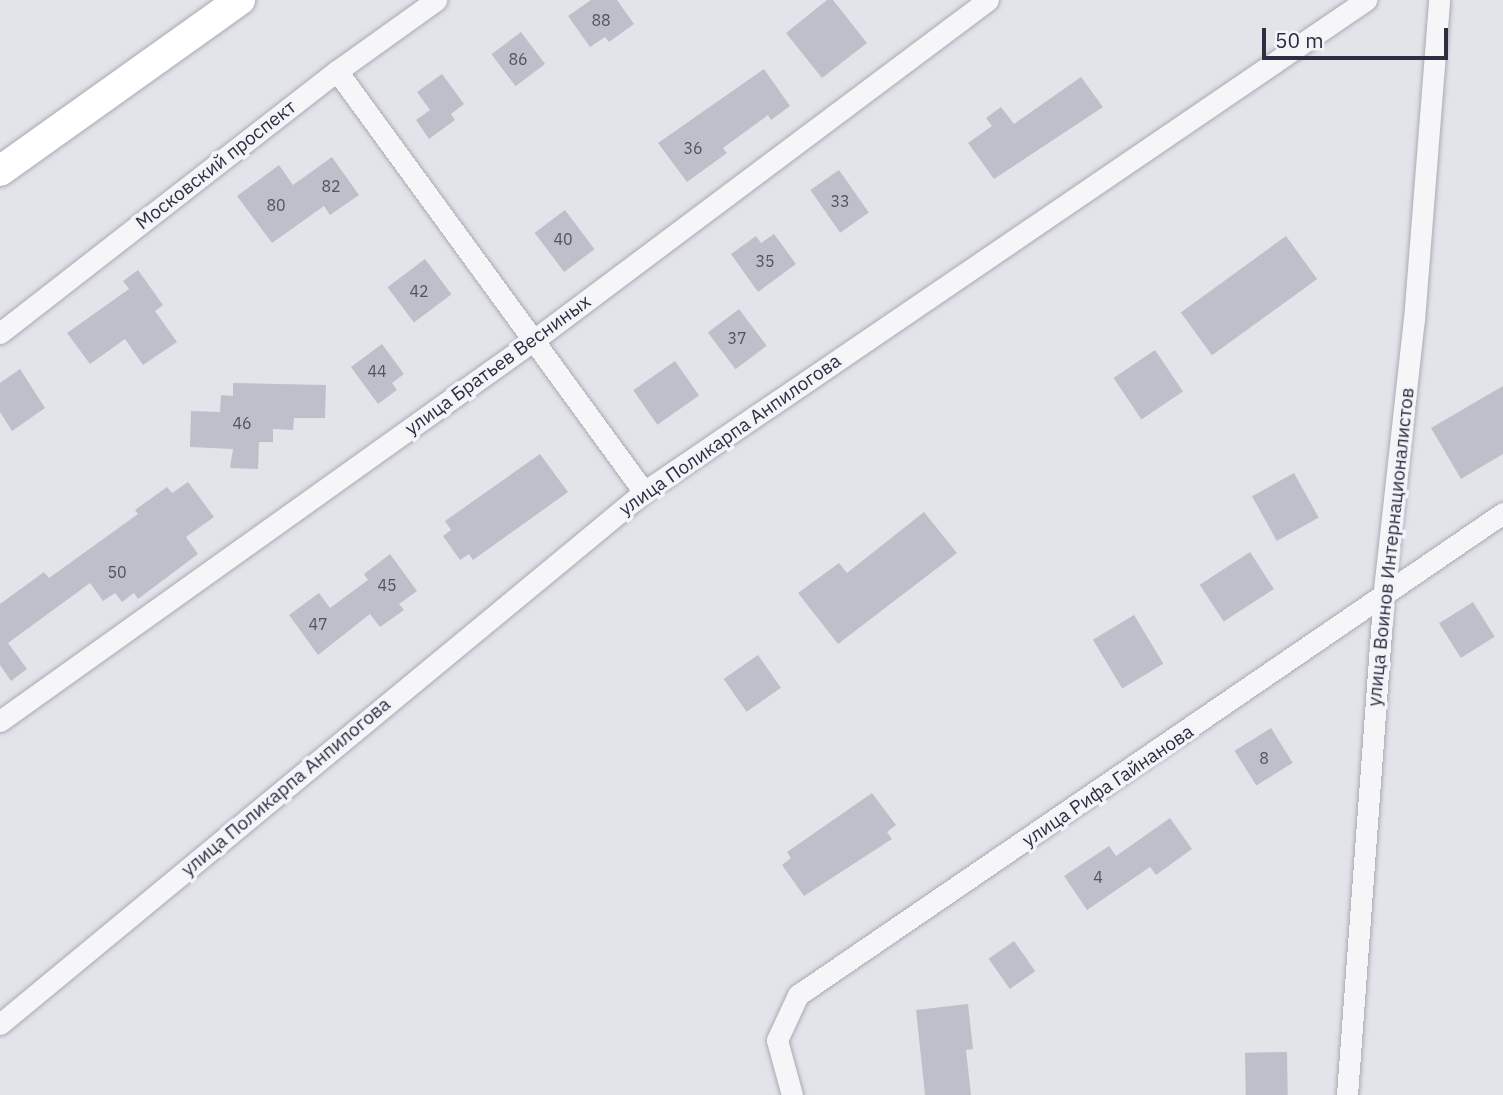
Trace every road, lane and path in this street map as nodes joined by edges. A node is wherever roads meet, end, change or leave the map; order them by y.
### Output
1 (436, 0) edge
2 (988, 0) edge
3 (1366, 0) edge
4 (1440, 0) edge
5 (220, 6) edge
6 (337, 71) junction
7 (0, 171) edge
8 (0, 333) edge
9 (534, 340) junction
10 (644, 492) junction
11 (1503, 513) edge
12 (1383, 599) junction
13 (0, 720) edge
14 (0, 1024) edge
15 (792, 1095) edge
16 (1347, 1095) edge

1 - 6 street, Московский проспект
2 - 9 street, улица Братьев Весниных
3 - 10 street, улица Поликарпа Анпилогова
4 - 12 street, улица Воинов Интернационалистов
5 - 7 main road
6 - 8 street, Московский проспект
6 - 9 street
9 - 10 street
9 - 13 street, улица Братьев Весниных
10 - 14 street, улица Поликарпа Анпилогова
11 - 12 street, улица Рифа Гайнанова
12 - 15 street, улица Рифа Гайнанова
12 - 16 street, улица Воинов Интернационалистов

